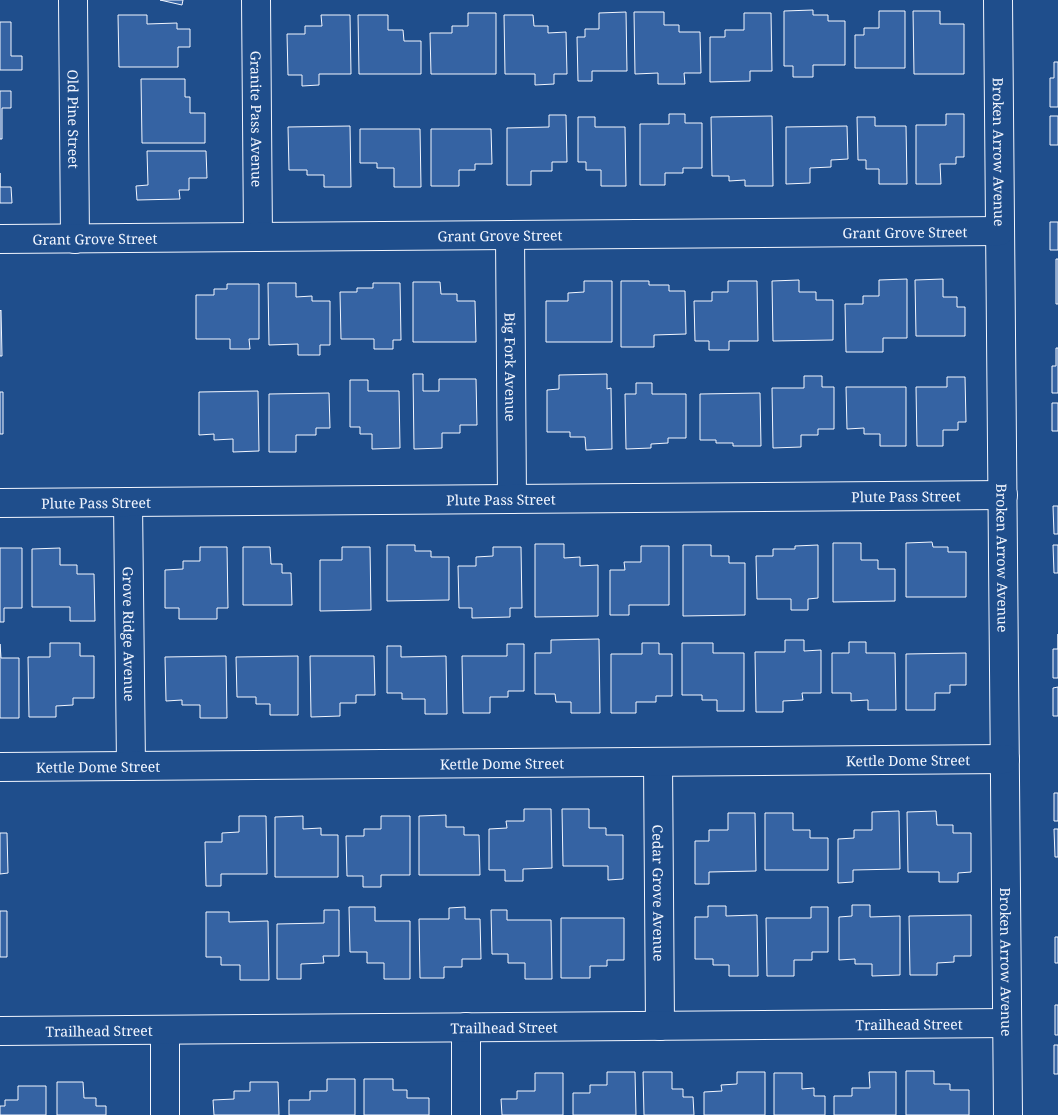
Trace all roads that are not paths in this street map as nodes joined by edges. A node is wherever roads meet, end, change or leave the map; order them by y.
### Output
1 (73, 0) edge
2 (256, 0) edge
3 (998, 0) edge
4 (1000, 231) junction
5 (510, 236) junction
6 (258, 237) junction
7 (0, 239) edge
8 (75, 239) junction
9 (1003, 495) junction
10 (512, 500) junction
11 (128, 502) junction
12 (0, 503) edge
13 (1005, 759) junction
14 (658, 762) junction
15 (130, 766) junction
16 (0, 767) edge
17 (1007, 1023) junction
18 (660, 1026) junction
19 (466, 1027) junction
20 (165, 1030) junction
21 (0, 1031) edge
22 (165, 1115) edge
23 (466, 1115) edge
24 (1008, 1115) edge

1 - 8 street, Old Pine Street
2 - 6 street, Granite Pass Avenue
3 - 4 street, Broken Arrow Avenue
4 - 5 street, Grant Grove Street
4 - 9 street, Broken Arrow Avenue
5 - 6 street, Grant Grove Street
5 - 10 street, Big Fork Avenue
6 - 8 street, Grant Grove Street
7 - 8 street, Grant Grove Street
9 - 10 street, Plute Pass Street
9 - 13 street, Broken Arrow Avenue
10 - 11 street, Plute Pass Street
11 - 12 street, Plute Pass Street
11 - 15 street, Grove Ridge Avenue
13 - 14 street, Kettle Dome Street
13 - 17 street, Broken Arrow Avenue
14 - 15 street, Kettle Dome Street
14 - 18 street, Cedar Grove Avenue
15 - 16 street, Kettle Dome Street
17 - 18 street, Trailhead Street
17 - 24 street, Broken Arrow Avenue
18 - 19 street, Trailhead Street
19 - 20 street, Trailhead Street
19 - 23 street
20 - 21 street, Trailhead Street
20 - 22 street

